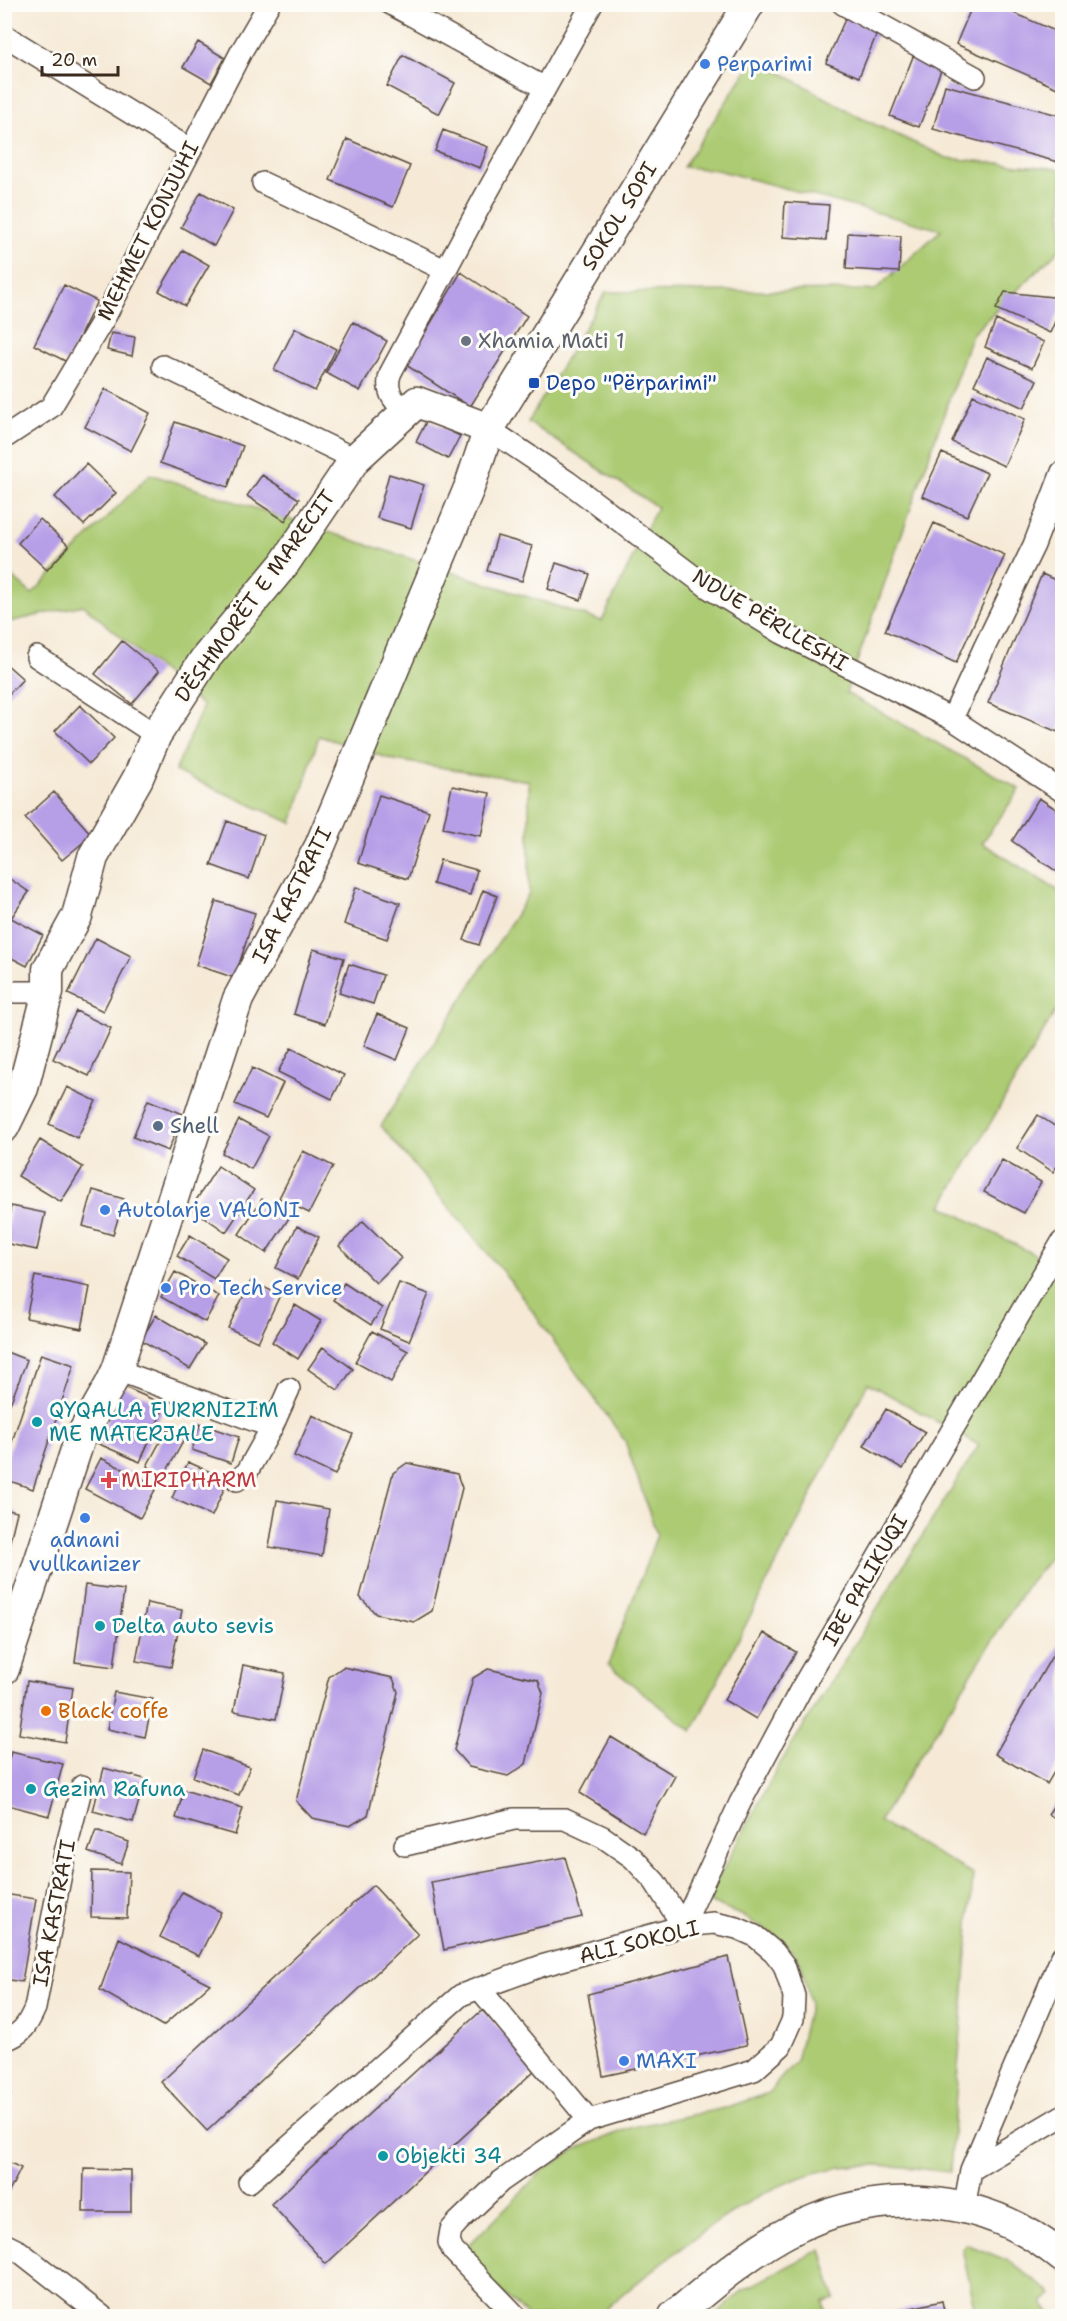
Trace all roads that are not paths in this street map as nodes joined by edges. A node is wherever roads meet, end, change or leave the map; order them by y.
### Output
1 (269, 4) edge
2 (391, 4) edge
3 (592, 4) edge
4 (749, 4) edge
5 (843, 4) edge
6 (7, 37) dead end
7 (975, 78) dead end
8 (545, 88) junction
9 (191, 150) junction
10 (263, 183) dead end
11 (445, 270) junction
12 (163, 366) dead end
13 (417, 402) junction
14 (489, 429) junction
15 (4, 438) edge
16 (355, 459) junction
17 (1062, 472) edge
18 (37, 657) dead end
19 (952, 719) junction
20 (156, 735) junction
21 (1062, 791) edge
22 (4, 992) edge
23 (48, 992) junction
24 (4, 1127) edge
25 (1062, 1242) edge
26 (117, 1370) junction
27 (289, 1389) dead end
28 (272, 1427) junction
29 (237, 1480) dead end
30 (4, 1669) edge
31 (82, 1786) dead end
32 (405, 1845) dead end
33 (683, 1926) junction
34 (1062, 1956) edge
35 (479, 1988) junction
36 (10, 2038) edge
37 (1062, 2116) edge
38 (589, 2120) junction
39 (971, 2170) junction
40 (249, 2182) dead end
41 (964, 2208) junction
42 (4, 2244) edge
43 (1062, 2257) edge
44 (102, 2316) edge
45 (516, 2316) edge
46 (674, 2316) edge

1 - 9 street, MEHMET KONJUHI
2 - 8 street
3 - 8 street
4 - 14 street, SOKOL SOPI
5 - 7 street
6 - 9 street
8 - 11 street
9 - 15 street, MEHMET KONJUHI
10 - 11 street
11 - 13 street
12 - 16 street
13 - 14 street
13 - 16 street, DËSHMORËT E MARECIT
14 - 19 street, NDUE PËRLLESHI
14 - 26 street, ISA KASTRATI
16 - 20 street, DËSHMORËT E MARECIT
17 - 19 street
18 - 20 street
19 - 21 street, NDUE PËRLLESHI
20 - 23 street, DËSHMORËT E MARECIT
22 - 23 street
23 - 24 street, DËSHMORËT E MARECIT
25 - 33 street, IBE PALIKUQI
26 - 28 street
26 - 30 street, ISA KASTRATI
27 - 28 street
28 - 29 street
31 - 36 street, ISA KASTRATI
32 - 33 street
33 - 35 street, ALI SOKOLI
33 - 38 street, ALI SOKOLI
34 - 39 street
35 - 38 street
35 - 40 street, ALI SOKOLI
37 - 39 street
38 - 45 street, ALI SOKOLI
39 - 41 street
41 - 43 street
41 - 46 street
42 - 44 street

